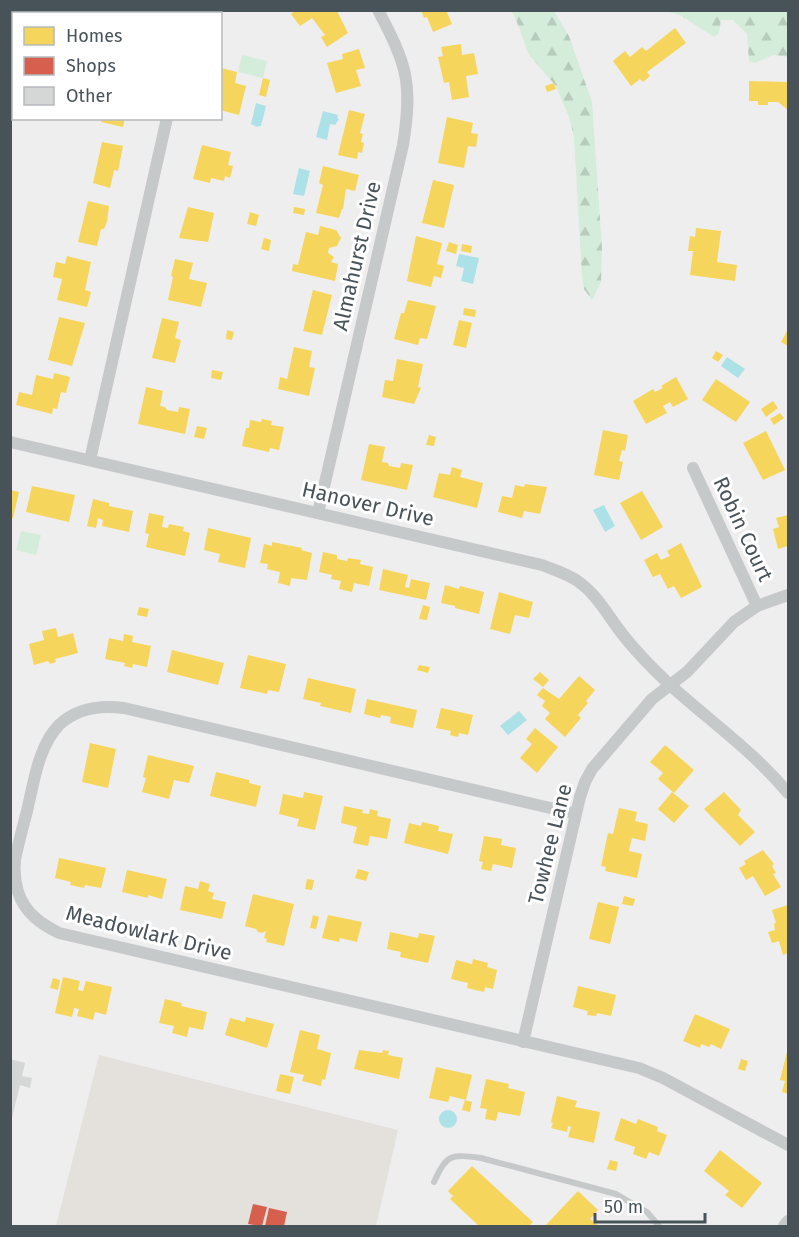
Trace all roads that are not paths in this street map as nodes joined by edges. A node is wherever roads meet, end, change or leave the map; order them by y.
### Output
1 (378, 10) edge
2 (167, 120) edge
3 (10, 442) edge
4 (90, 460) junction
5 (693, 468) dead end
6 (318, 513) junction
7 (789, 595) edge
8 (757, 606) junction
9 (671, 685) junction
10 (789, 793) edge
11 (576, 814) junction
12 (523, 1042) junction
13 (789, 1145) edge
14 (434, 1182) dead end
15 (789, 1221) edge
16 (659, 1227) edge
17 (784, 1227) edge

1 - 6 street, Almahurst Drive
2 - 4 street
3 - 4 street, Hanover Drive
4 - 6 street, Hanover Drive
5 - 8 street, Robin Court
6 - 9 street, Hanover Drive
7 - 8 street, Towhee Lane
8 - 9 street, Towhee Lane
9 - 10 street, Hanover Drive
9 - 11 street, Towhee Lane
11 - 12 street, Towhee Lane
11 - 12 street, Meadowlark Drive
12 - 13 street, Meadowlark Drive
14 - 16 lane
15 - 17 street

